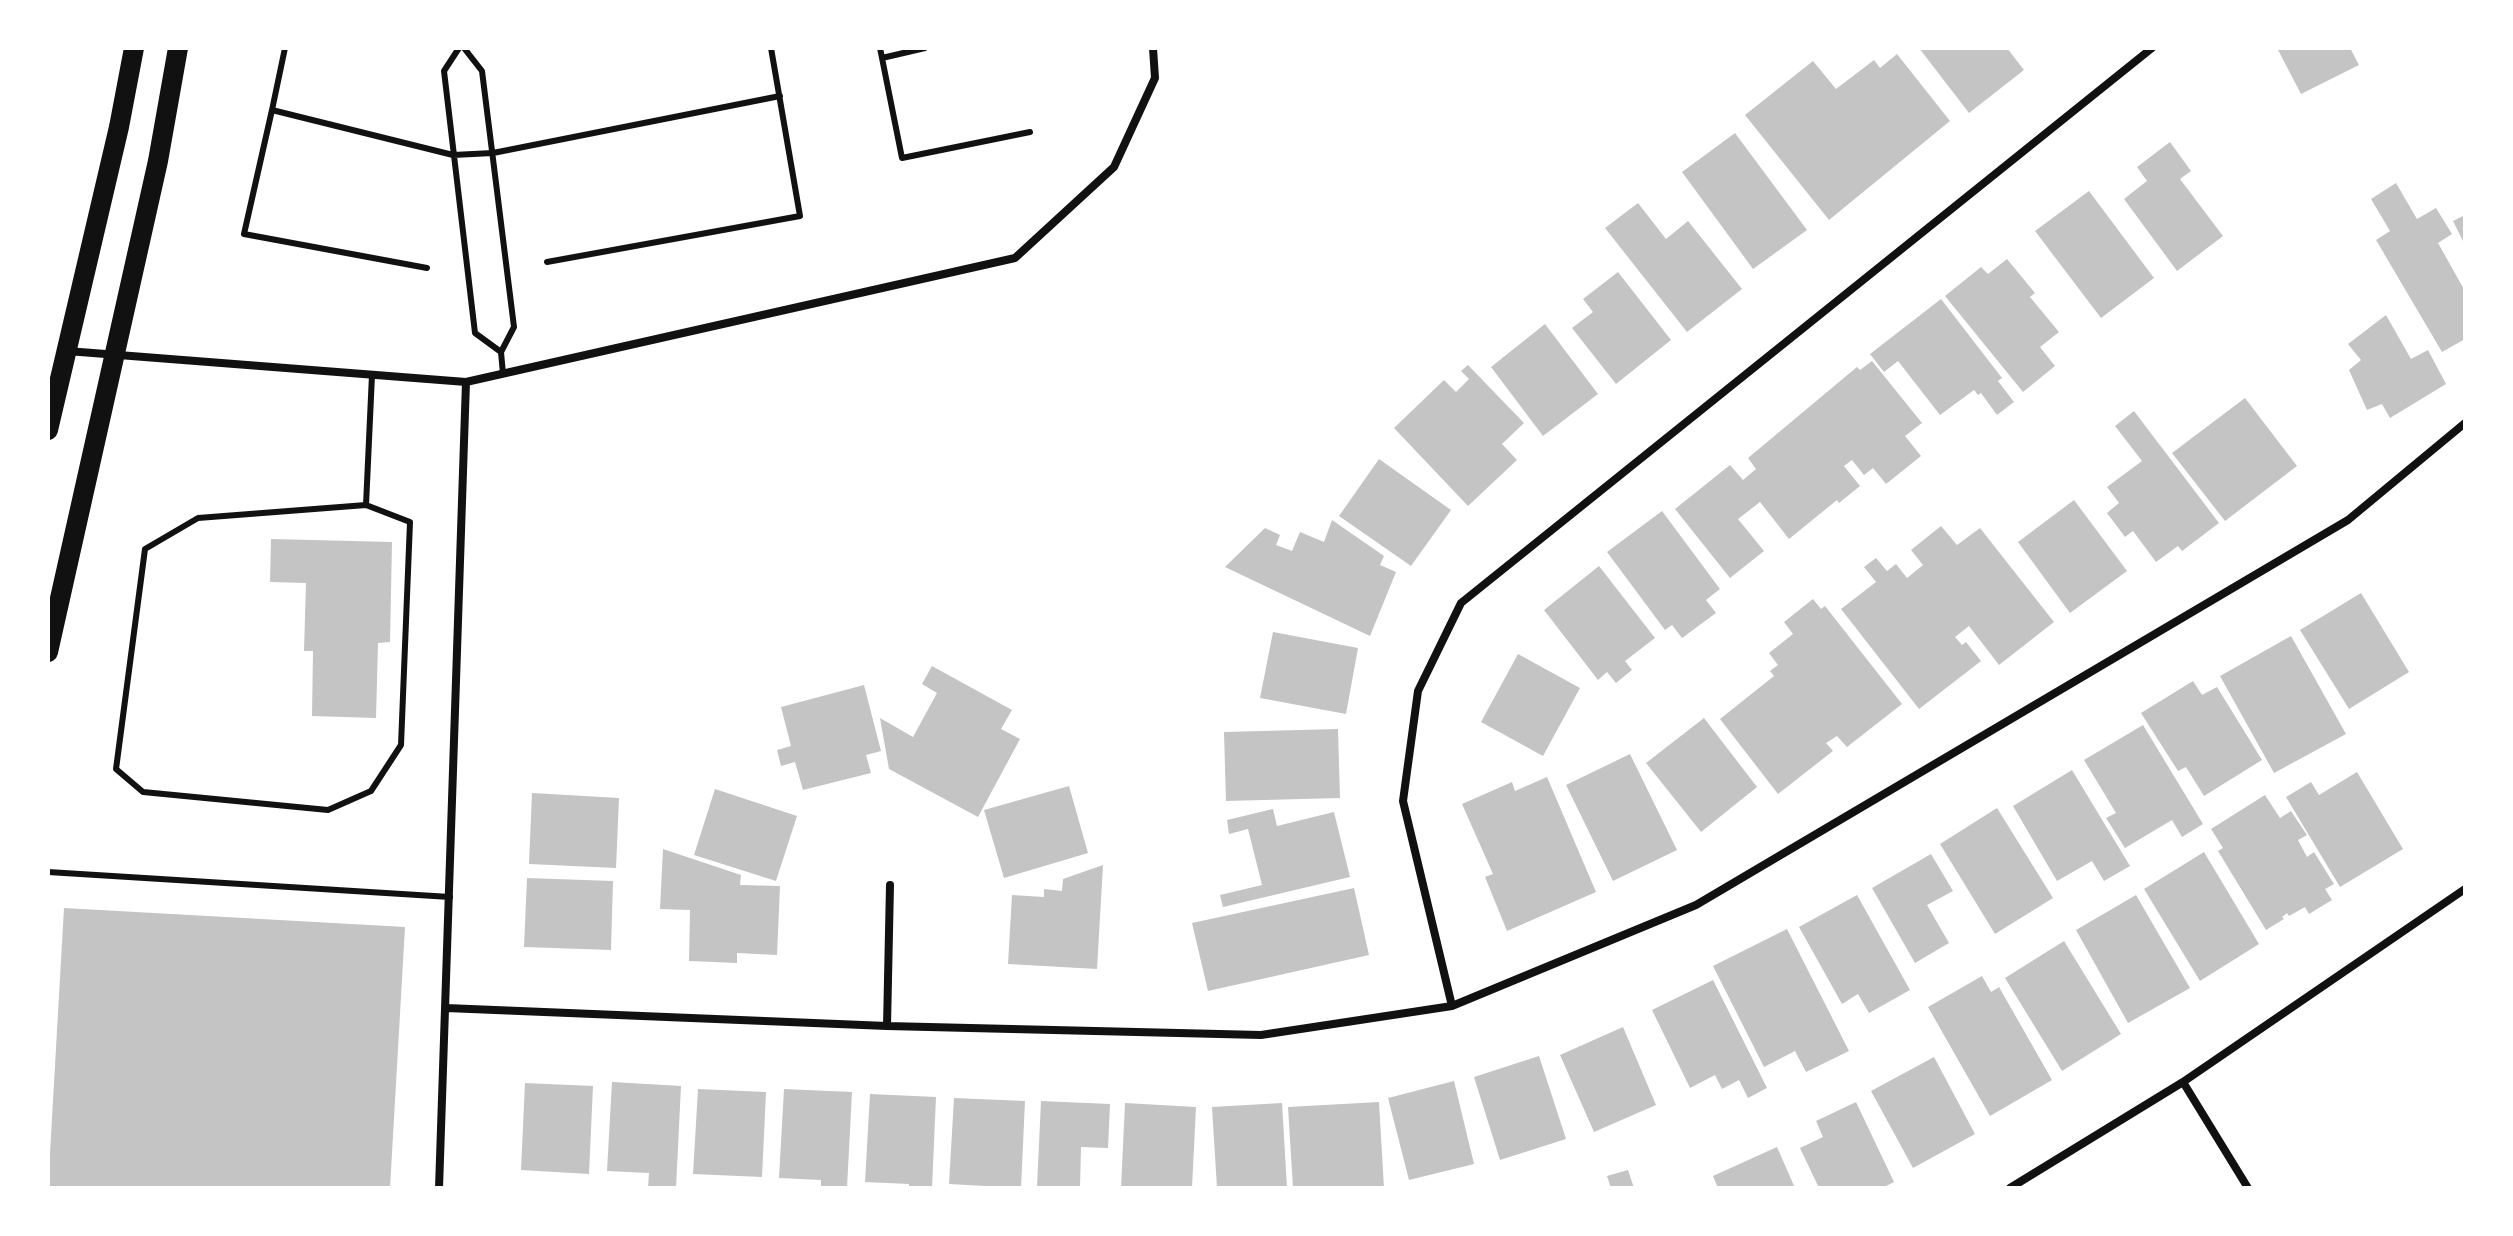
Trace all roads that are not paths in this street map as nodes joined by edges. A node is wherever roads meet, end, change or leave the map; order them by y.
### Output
1 (134, 48) edge
2 (178, 48) edge
3 (285, 48) edge
4 (462, 48) edge
5 (771, 48) edge
6 (880, 48) edge
7 (925, 48) edge
8 (1153, 48) edge
9 (2152, 48) edge
10 (882, 58) junction
11 (780, 96) junction
12 (272, 110) junction
13 (1030, 132) dead end
14 (493, 153) junction
15 (453, 155) junction
16 (547, 262) dead end
17 (427, 268) dead end
18 (67, 351) junction
19 (501, 352) junction
20 (115, 356) junction
21 (503, 374) junction
22 (372, 375) junction
23 (466, 382) junction
24 (2465, 423) edge
25 (48, 430) edge
26 (366, 505) junction
27 (48, 652) edge
28 (48, 872) edge
29 (890, 885) dead end
30 (2465, 889) edge
31 (450, 897) junction
32 (1452, 1006) junction
33 (446, 1008) junction
34 (887, 1026) junction
35 (2183, 1082) junction
36 (439, 1188) edge
37 (2010, 1188) edge
38 (2248, 1188) edge

1 - 18 main road
2 - 20 main road
3 - 12 lane
4 - 14 lane
4 - 15 lane
5 - 11 lane
6 - 10 lane
7 - 10 lane
8 - 21 street
9 - 32 street
10 - 13 lane
11 - 14 lane
11 - 16 lane
12 - 15 lane
12 - 17 lane
14 - 15 lane
14 - 19 lane
15 - 19 lane
18 - 20 street
18 - 25 main road
19 - 21 lane
20 - 22 street
20 - 27 main road
21 - 23 street
22 - 23 street
22 - 26 lane
23 - 31 street
24 - 32 street
26 - 26 lane
28 - 31 lane
29 - 34 street
30 - 35 street
31 - 33 street
32 - 34 street
33 - 34 street
33 - 36 street
35 - 37 street
35 - 38 street

